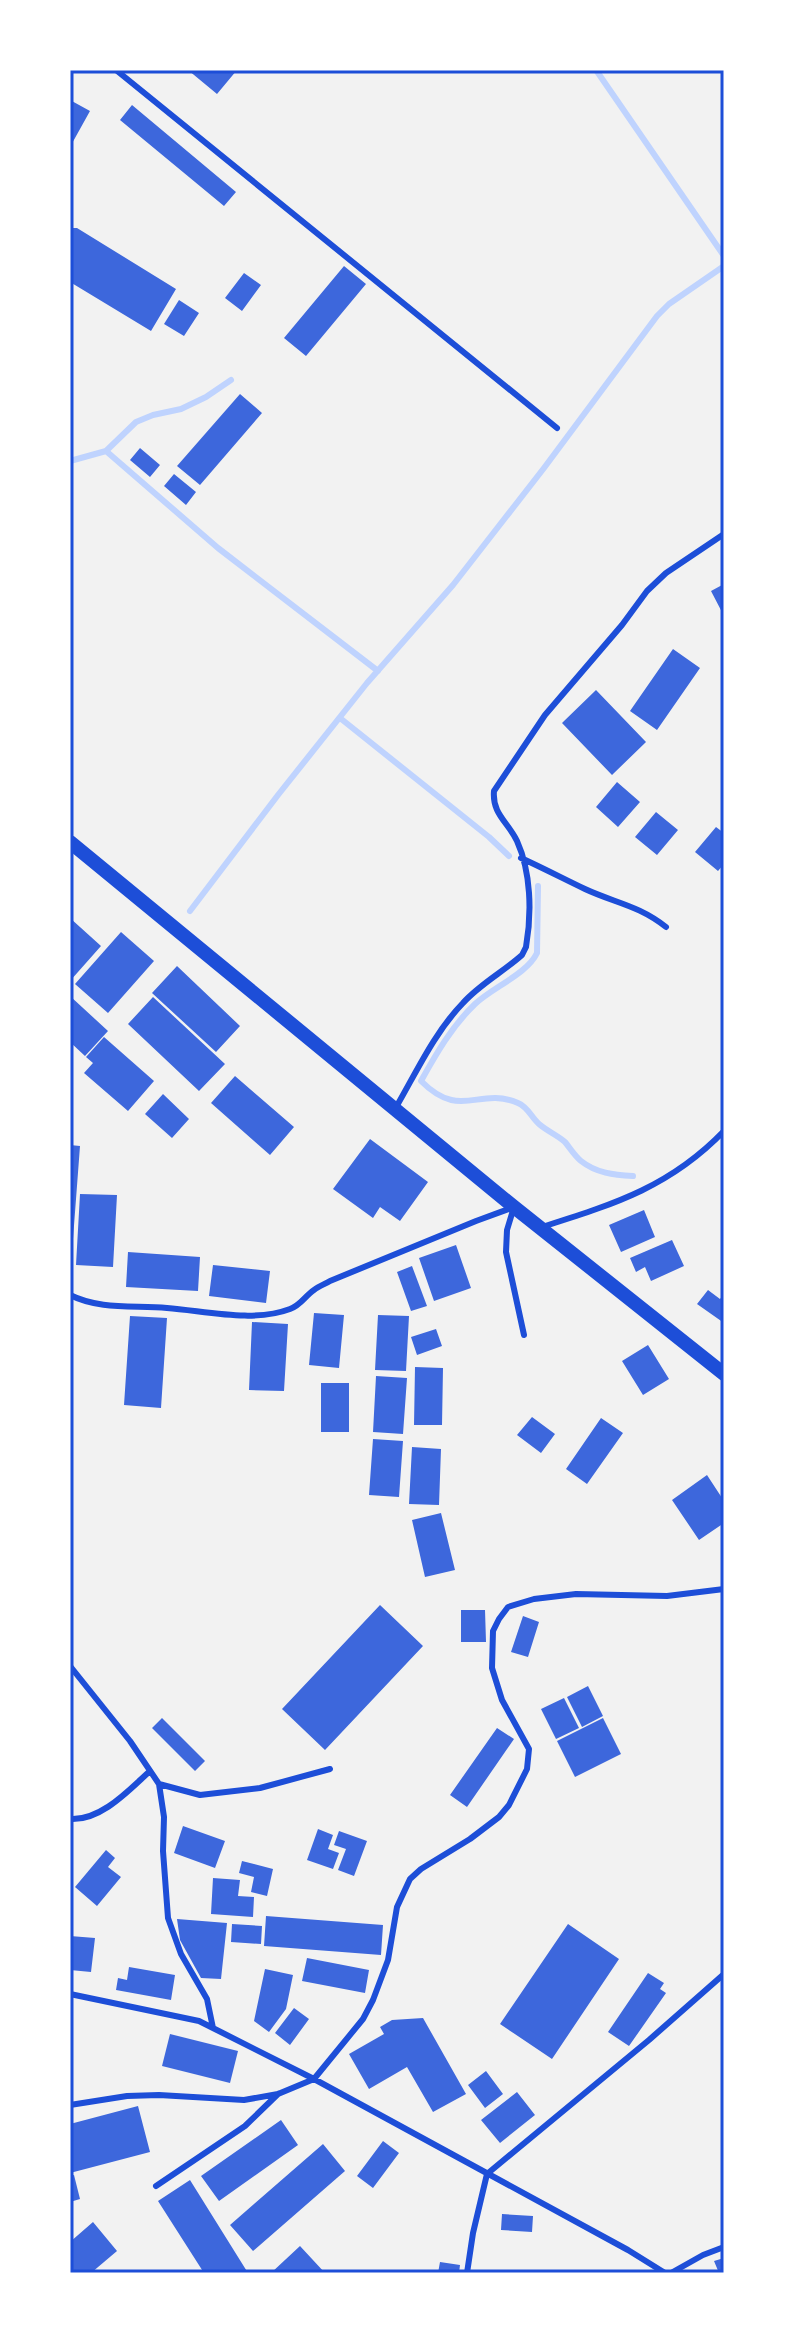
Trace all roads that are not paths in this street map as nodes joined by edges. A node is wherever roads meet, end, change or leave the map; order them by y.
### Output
1 (116, 70) edge
2 (557, 428) dead end
3 (724, 534) edge
4 (70, 842) edge
5 (521, 858) junction
6 (666, 927) dead end
7 (395, 1109) junction
8 (724, 1131) edge
9 (514, 1207) junction
10 (540, 1228) junction
11 (70, 1295) edge
12 (524, 1335) dead end
13 (724, 1374) edge
14 (724, 1589) edge
15 (70, 1666) edge
16 (330, 1769) dead end
17 (150, 1771) junction
18 (159, 1784) junction
19 (70, 1819) edge
20 (724, 1974) edge
21 (70, 1994) edge
22 (213, 2028) junction
23 (314, 2079) junction
24 (278, 2094) junction
25 (70, 2105) edge
26 (487, 2174) junction
27 (156, 2186) dead end
28 (724, 2247) edge
29 (467, 2273) edge
30 (665, 2273) edge
31 (671, 2273) edge

1 - 2 lane
3 - 5 lane
4 - 7 street
5 - 6 lane
5 - 7 lane
7 - 9 street
8 - 10 lane
9 - 10 street
9 - 11 lane
9 - 12 lane
10 - 13 street
14 - 23 lane
15 - 17 lane
16 - 18 lane
17 - 18 lane
17 - 19 lane
18 - 22 lane
20 - 26 lane
21 - 22 lane
22 - 23 lane
23 - 24 lane
23 - 26 lane
24 - 25 lane
24 - 27 lane
26 - 29 lane
26 - 30 lane
28 - 31 lane

